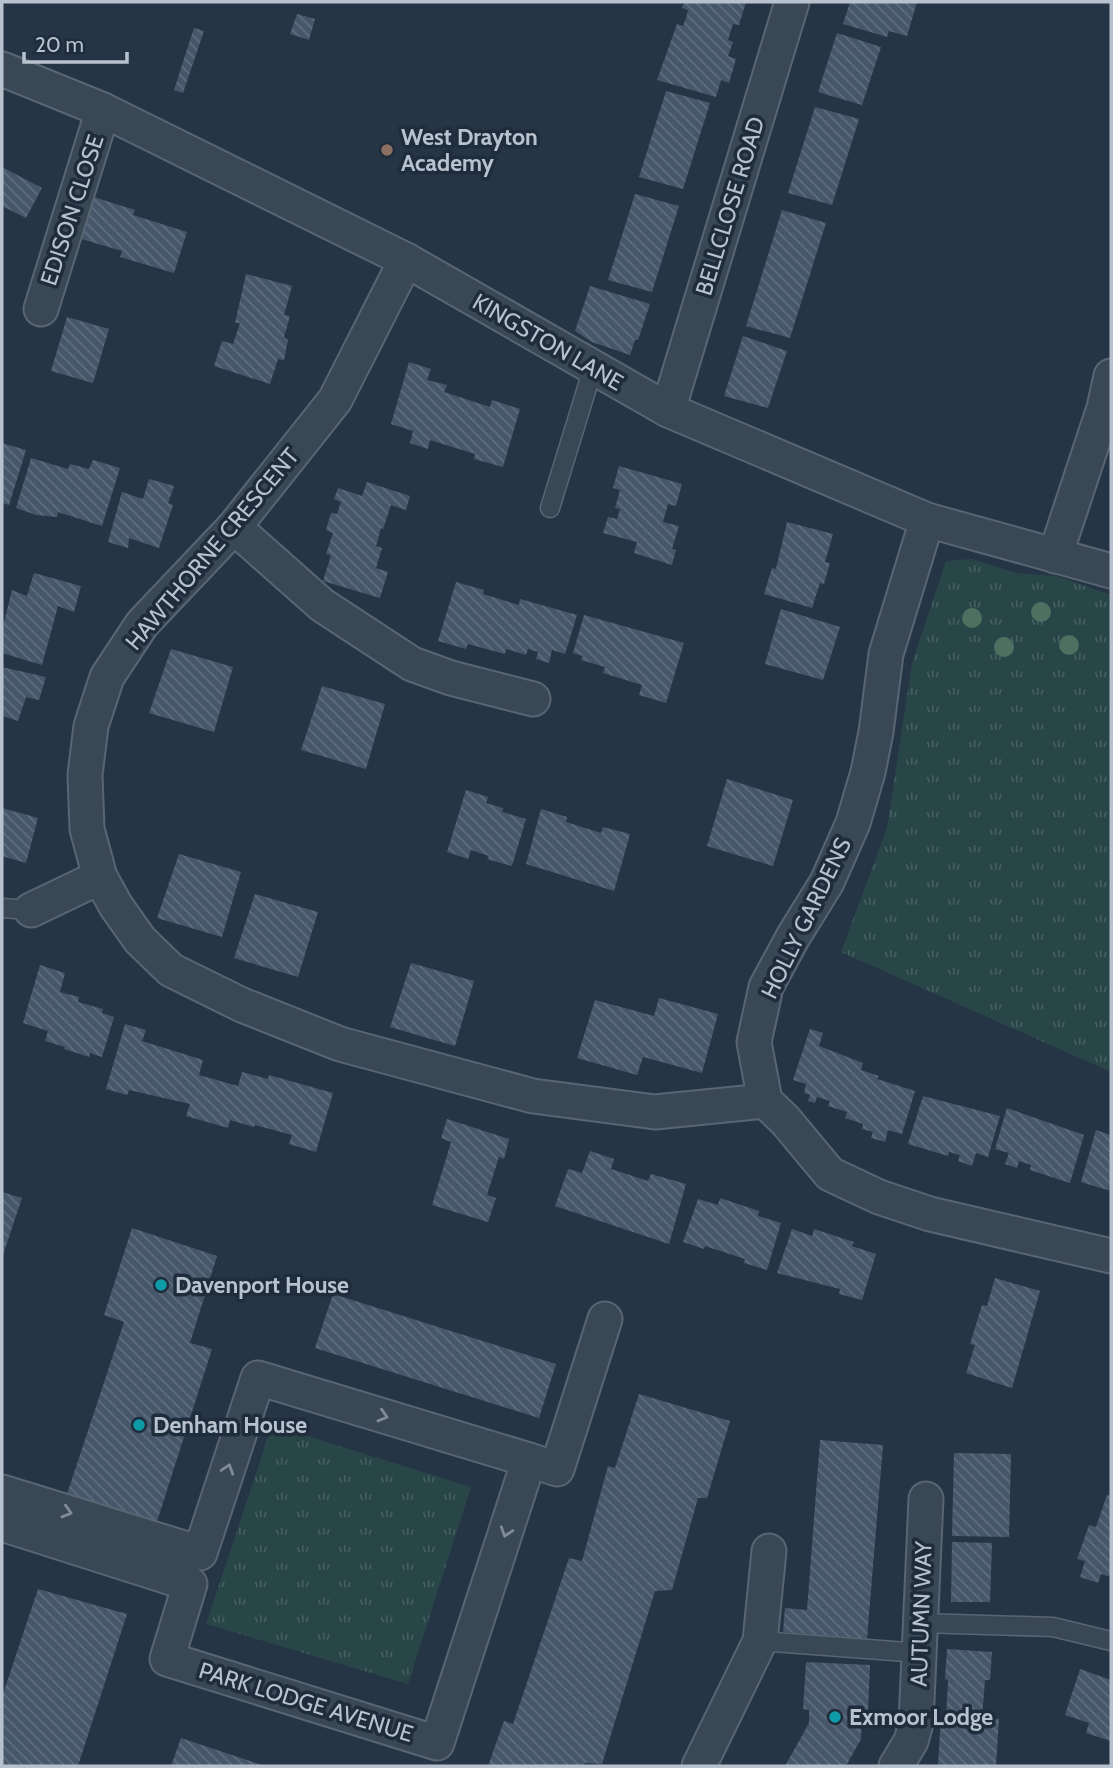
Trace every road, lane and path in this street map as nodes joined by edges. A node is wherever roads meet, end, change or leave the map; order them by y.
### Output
1 (792, 2) edge
2 (2, 69) edge
3 (103, 110) junction
4 (405, 260) junction
5 (41, 309) dead end
6 (593, 368) junction
7 (1111, 376) edge
8 (668, 410) junction
9 (550, 508) dead end
10 (927, 520) junction
11 (234, 527) junction
12 (1055, 555) junction
13 (1111, 571) edge
14 (533, 699) dead end
15 (100, 877) junction
16 (16, 909) edge
17 (765, 1101) junction
18 (1111, 1256) edge
19 (605, 1320) dead end
20 (529, 1460) junction
21 (2, 1492) edge
22 (926, 1499) dead end
23 (2, 1524) edge
24 (769, 1551) dead end
25 (195, 1569) junction
26 (921, 1638) junction
27 (1111, 1641) edge
28 (760, 1642) junction
29 (699, 1766) edge
30 (896, 1766) edge

1 - 8 street, BELLCLOSE ROAD
2 - 3 street, KINGSTON LANE
3 - 4 street, KINGSTON LANE
3 - 5 street, EDISON CLOSE
4 - 6 street, KINGSTON LANE
4 - 11 street, HAWTHORNE CRESCENT
6 - 8 street, KINGSTON LANE
6 - 9 lane
7 - 12 street
8 - 10 street, KINGSTON LANE
10 - 12 street, KINGSTON LANE
10 - 17 street, HOLLY GARDENS
11 - 14 street
11 - 15 street, HAWTHORNE CRESCENT
12 - 13 street, KINGSTON LANE
15 - 16 street
15 - 17 street, HAWTHORNE CRESCENT
17 - 18 street
19 - 20 street, PARK LODGE AVENUE
25 -> 20 street, PARK LODGE AVENUE
20 -> 25 street, PARK LODGE AVENUE
21 -> 25 street
22 - 26 street, AUTUMN WAY
23 - 25 street
24 - 28 street
26 - 27 lane
26 - 28 lane
26 - 30 street, AUTUMN WAY
28 - 29 street

